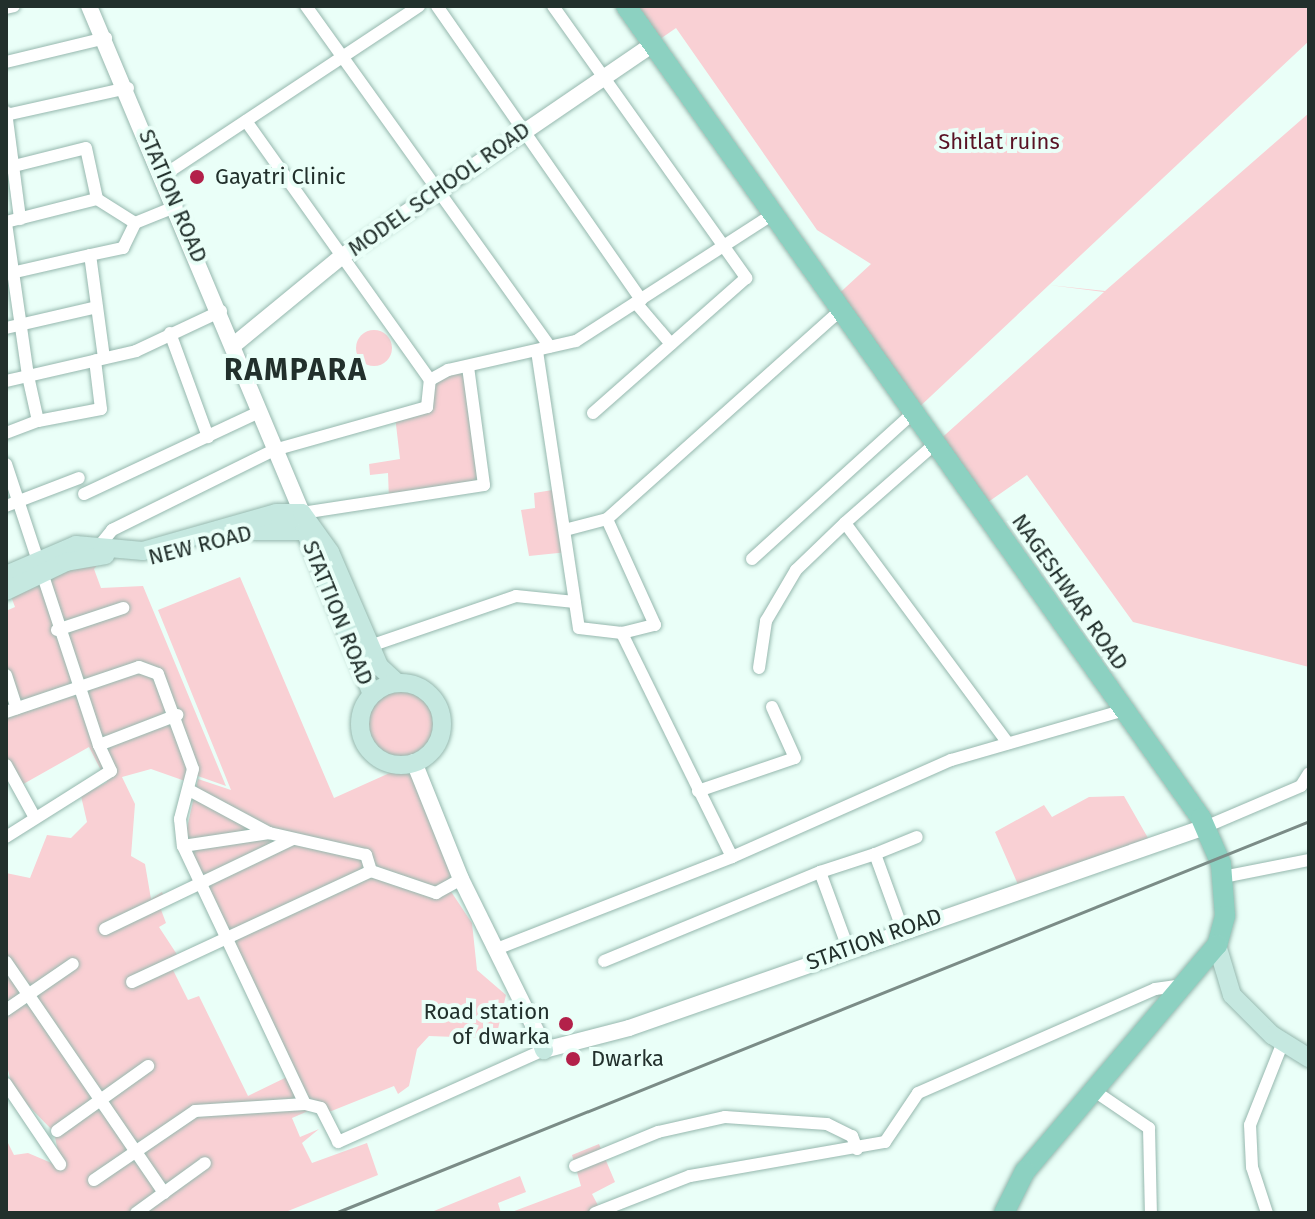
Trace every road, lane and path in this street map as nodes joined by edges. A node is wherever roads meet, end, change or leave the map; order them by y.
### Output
1 (14, 6) edge
2 (89, 6) edge
3 (306, 6) edge
4 (419, 6) edge
5 (437, 6) edge
6 (553, 6) edge
7 (626, 6) edge
8 (6, 8) edge
9 (106, 38) junction
10 (653, 44) junction
11 (342, 57) junction
12 (6, 62) edge
13 (603, 77) junction
14 (128, 88) junction
15 (6, 114) edge
16 (246, 121) junction
17 (521, 133) junction
18 (9, 168) edge
19 (164, 175) junction
20 (437, 190) junction
21 (97, 199) junction
22 (177, 206) junction
23 (773, 214) junction
24 (20, 219) junction
25 (6, 222) edge
26 (135, 223) junction
27 (724, 248) junction
28 (90, 255) junction
29 (341, 257) junction
30 (10, 274) edge
31 (639, 302) junction
32 (97, 307) junction
33 (841, 310) junction
34 (221, 311) junction
35 (21, 324) junction
36 (6, 328) edge
37 (170, 333) junction
38 (235, 344) junction
39 (671, 344) junction
40 (544, 349) junction
41 (100, 359) junction
42 (468, 366) junction
43 (28, 376) junction
44 (430, 380) junction
45 (6, 381) edge
46 (251, 401) junction
47 (914, 412) junction
48 (593, 413) dead end
49 (38, 421) junction
50 (6, 433) edge
51 (208, 437) junction
52 (936, 443) junction
53 (274, 450) junction
54 (6, 464) edge
55 (79, 478) dead end
56 (84, 494) dead end
57 (11, 505) edge
58 (607, 519) junction
59 (304, 522) junction
60 (845, 523) junction
61 (565, 530) junction
62 (96, 550) junction
63 (752, 559) dead end
64 (36, 569) junction
65 (6, 575) edge
66 (6, 591) edge
67 (575, 602) junction
68 (123, 608) dead end
69 (57, 630) junction
70 (622, 633) junction
71 (370, 646) junction
72 (759, 668) dead end
73 (6, 675) edge
74 (396, 682) junction
75 (77, 689) junction
76 (372, 694) junction
77 (772, 707) dead end
78 (11, 710) edge
79 (1124, 710) junction
80 (177, 715) junction
81 (1008, 743) junction
82 (99, 745) junction
83 (414, 762) junction
84 (6, 765) edge
85 (1309, 773) edge
86 (189, 790) junction
87 (698, 791) junction
88 (34, 816) junction
89 (1205, 827) junction
90 (269, 833) junction
91 (6, 837) edge
92 (917, 837) dead end
93 (293, 839) junction
94 (183, 846) junction
95 (875, 854) junction
96 (732, 857) junction
97 (1309, 860) edge
98 (371, 871) junction
99 (820, 872) junction
100 (1223, 877) junction
101 (461, 879) junction
102 (199, 884) junction
103 (902, 928) junction
104 (105, 929) dead end
105 (226, 940) junction
106 (1217, 945) junction
107 (499, 948) junction
108 (848, 948) junction
109 (604, 961) dead end
110 (6, 962) edge
111 (73, 964) dead end
112 (132, 982) dead end
113 (1182, 985) junction
114 (29, 995) junction
115 (6, 1010) edge
116 (1283, 1042) junction
117 (542, 1045) junction
118 (1309, 1058) edge
119 (148, 1066) dead end
120 (6, 1084) edge
121 (1093, 1090) junction
122 (101, 1100) junction
123 (305, 1104) junction
124 (57, 1131) dead end
125 (857, 1149) junction
126 (135, 1151) junction
127 (205, 1163) dead end
128 (60, 1164) dead end
129 (575, 1166) dead end
130 (94, 1180) dead end
131 (164, 1193) junction
132 (136, 1213) edge
133 (595, 1213) edge
134 (1004, 1213) edge
135 (1151, 1213) edge
136 (1267, 1213) edge

1 - 8 street
2 - 9 street, STATION ROAD
3 - 11 street
4 - 11 street
5 - 17 street
6 - 13 street
7 - 10 main road, NAGESHWAR ROAD
9 - 12 street
9 - 14 street, STATION ROAD
10 - 13 street, MODEL SCHOOL ROAD
10 - 23 main road, NAGESHWAR ROAD
11 - 16 street
11 - 20 street
13 - 17 street, MODEL SCHOOL ROAD
13 - 27 street
14 - 15 street
14 - 19 street, STATION ROAD
15 - 18 street
16 - 19 street
16 - 29 street
17 - 20 street, MODEL SCHOOL ROAD
17 - 31 street
18 - 21 street
18 - 24 street
19 - 22 street, STATION ROAD
20 - 29 street, MODEL SCHOOL ROAD
20 - 40 street
21 - 24 street
21 - 26 street
22 - 26 street
22 - 34 street, STATION ROAD
23 - 27 street
23 - 33 main road, NAGESHWAR ROAD
24 - 25 street
25 - 30 street
26 - 28 street
27 - 31 street
27 - 39 street
28 - 30 street
28 - 32 street
29 - 38 street, MODEL SCHOOL ROAD
29 - 44 street
30 - 35 street
31 - 39 street
31 - 40 street
32 - 35 street
32 - 41 street
33 - 47 main road, NAGESHWAR ROAD
33 - 58 street
34 - 37 street
34 - 38 street, STATION ROAD
35 - 36 street
35 - 43 street
37 - 41 street
37 - 51 street
38 - 46 street, STATION ROAD
39 - 48 street
40 - 42 street
40 - 61 street
41 - 43 street
41 - 49 street
42 - 44 street
42 - 59 street
43 - 45 street
43 - 49 street
44 - 53 street
46 - 51 street
46 - 53 street
47 - 52 main road, NAGESHWAR ROAD
47 - 63 street
49 - 50 street
51 - 56 street
52 - 60 street
52 - 79 main road, NAGESHWAR ROAD
53 - 59 street
53 - 62 street
54 - 57 street
55 - 57 street
57 - 64 street
58 - 61 street
58 - 70 street
59 - 62 main road, NEW ROAD
59 - 62 main road, NEW ROAD
59 - 71 main road
59 - 76 main road, STATTION ROAD
60 - 72 street
60 - 81 street
61 - 67 street
62 - 64 main road, NEW ROAD
64 - 65 main road, NEW ROAD
64 - 66 main road, NEW ROAD
64 - 69 street
67 - 70 street
67 - 71 street
68 - 69 street
69 - 75 street
70 - 87 street
71 - 74 main road
73 - 78 street
74 - 76 main road
74 - 83 main road
75 - 78 street
75 - 80 street
75 - 82 street
76 - 83 main road
77 - 87 street
79 - 81 street
79 - 89 main road, NAGESHWAR ROAD
80 - 82 street
80 - 86 street
81 - 96 street
82 - 88 street
83 - 101 street
84 - 88 street
85 - 89 street
86 - 90 street
86 - 94 street
87 - 96 street
88 - 91 street
89 - 100 main road, NAGESHWAR ROAD
89 - 103 street, STATION ROAD
90 - 93 street
90 - 94 street
92 - 95 street
93 - 98 street
93 - 102 street
94 - 102 street
95 - 99 street
95 - 103 street
96 - 107 street
97 - 100 street
98 - 101 street
98 - 105 street
99 - 108 street
99 - 109 street
100 - 106 main road, NAGESHWAR ROAD
101 - 107 street
102 - 104 street
102 - 105 street
103 - 108 street, STATION ROAD
105 - 112 street
105 - 123 street
106 - 113 main road
106 - 116 main road
107 - 117 street
108 - 117 street, STATION ROAD
110 - 114 street
111 - 114 street
113 - 121 main road
113 - 125 street
114 - 115 street
114 - 122 street
116 - 118 main road
116 - 136 street
117 - 123 street
119 - 122 street
120 - 128 street
121 - 134 main road
121 - 135 street
122 - 124 street
122 - 126 street
123 - 126 street
125 - 129 street
125 - 133 street
126 - 130 street
126 - 131 street
127 - 131 street
131 - 132 street

